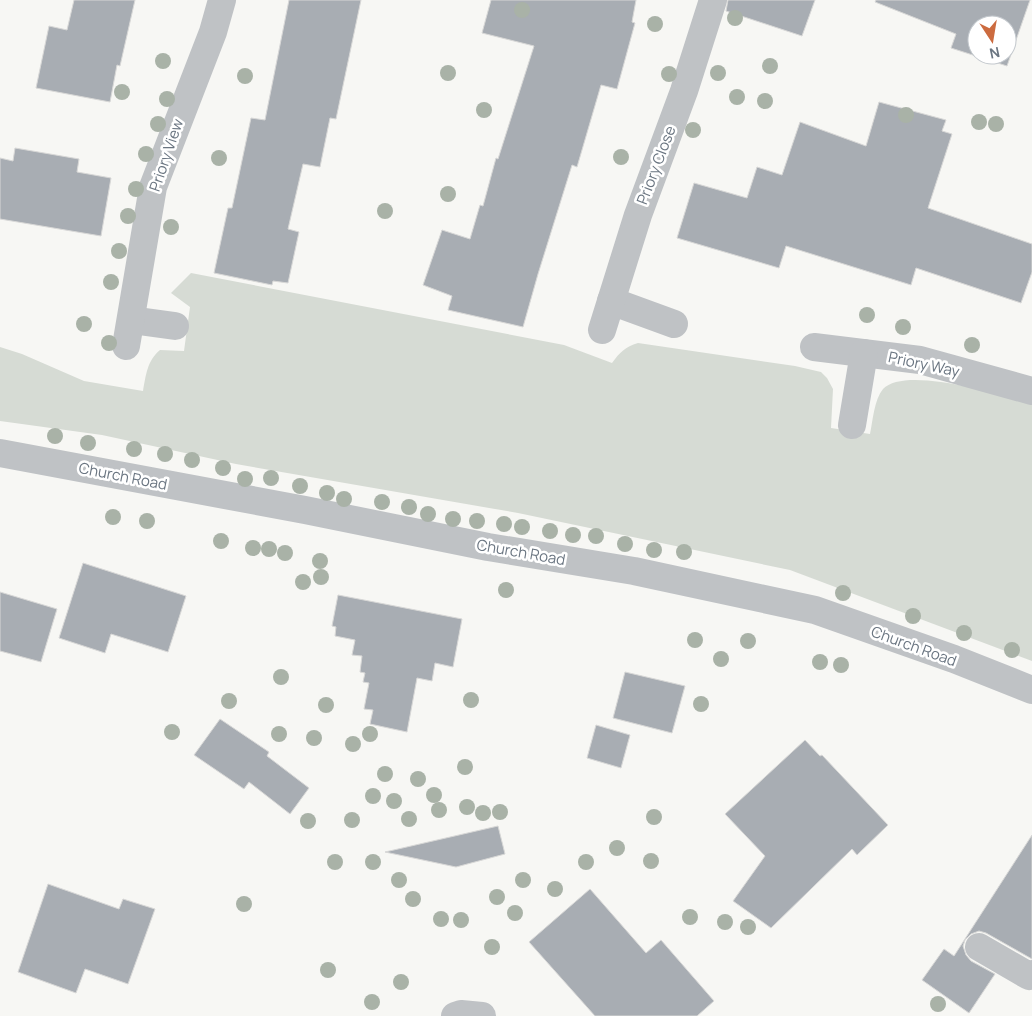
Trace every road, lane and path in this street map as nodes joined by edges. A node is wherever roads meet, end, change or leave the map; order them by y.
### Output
1 (222, 0) edge
2 (713, 0) edge
3 (611, 301) junction
4 (674, 324) dead end
5 (175, 326) dead end
6 (602, 330) dead end
7 (814, 347) dead end
8 (864, 353) junction
9 (1032, 391) edge
10 (852, 425) dead end
11 (0, 453) edge
12 (1032, 690) edge
13 (979, 946) dead end
14 (1032, 974) edge
15 (455, 1016) edge
16 (482, 1016) edge

1 - 5 street, Priory View
2 - 3 street, Priory Close
3 - 4 street
3 - 6 street, Priory Close
7 - 8 street, Priory Way
8 - 9 street, Priory Way
8 - 10 street
11 - 12 street, Church Road
13 - 14 street
15 - 16 street

